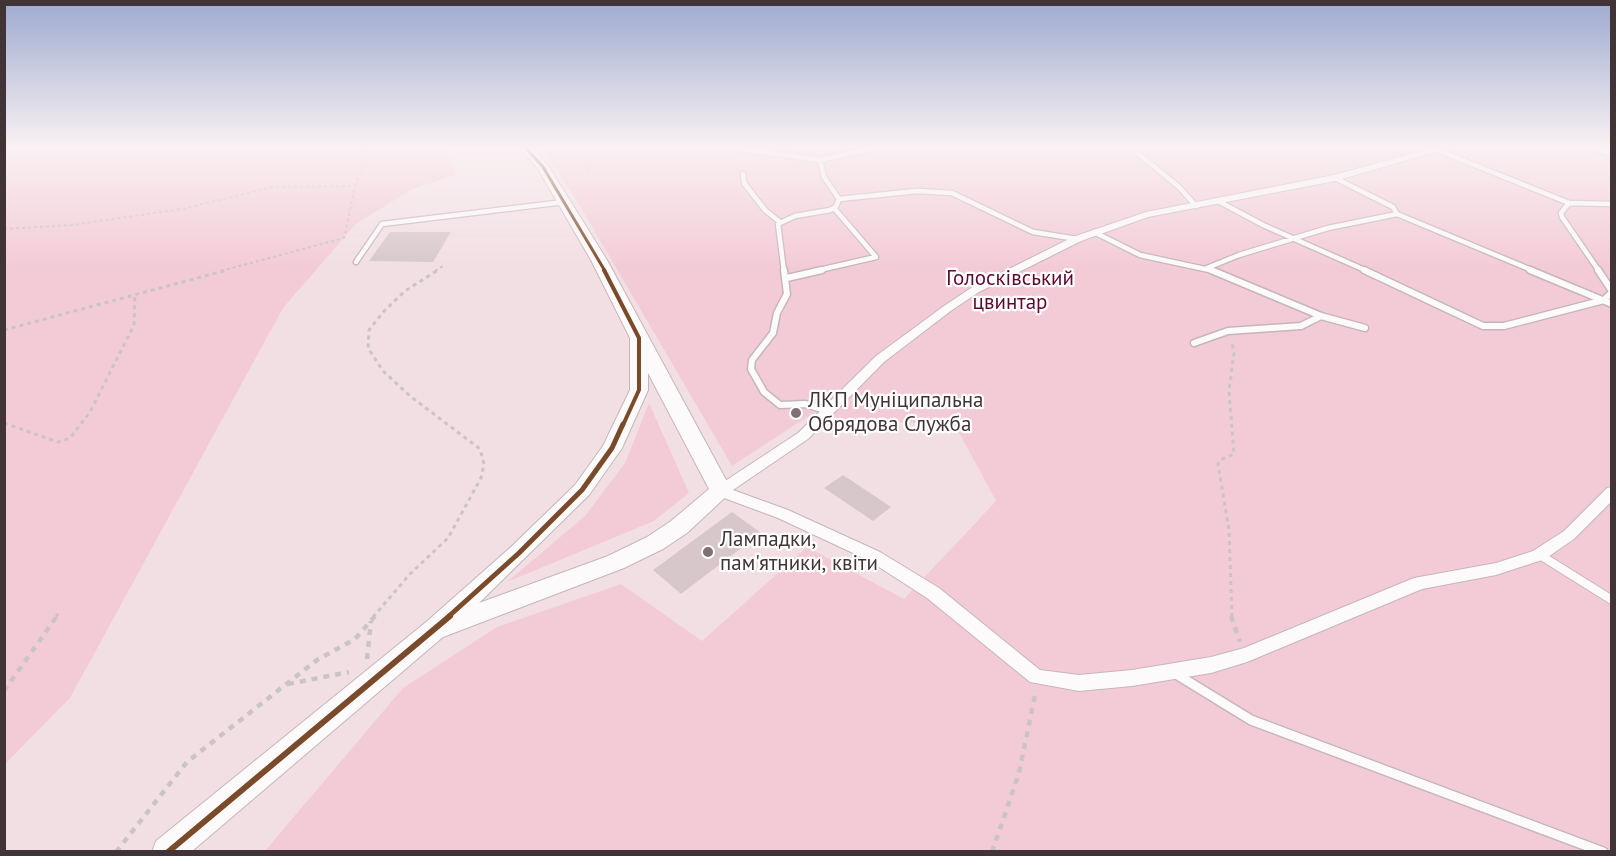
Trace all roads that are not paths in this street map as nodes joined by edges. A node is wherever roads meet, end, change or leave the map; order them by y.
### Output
1 (555, 187) edge
2 (747, 187) edge
3 (831, 187) edge
4 (1179, 187) edge
5 (1292, 187) edge
6 (1353, 187) edge
7 (1531, 187) edge
8 (839, 199) junction
9 (564, 202) junction
10 (1220, 202) junction
11 (1569, 203) junction
12 (1196, 206) junction
13 (1610, 206) edge
14 (834, 208) junction
15 (431, 212) dead end
16 (1397, 214) junction
17 (430, 218) junction
18 (780, 222) junction
19 (1094, 232) junction
20 (1296, 238) junction
21 (1077, 239) junction
22 (356, 262) dead end
23 (1208, 268) junction
24 (787, 278) junction
25 (1611, 291) edge
26 (1604, 300) junction
27 (1611, 304) edge
28 (1321, 316) junction
29 (1365, 328) dead end
30 (639, 338) junction
31 (1194, 343) dead end
32 (829, 411) junction
33 (721, 491) junction
34 (1611, 492) edge
35 (1539, 555) junction
36 (1611, 600) edge
37 (435, 630) junction
38 (1171, 672) junction
39 (167, 852) edge
40 (1603, 852) edge

1 - 9 street
2 - 18 lane
3 - 8 lane
4 - 12 lane
5 - 10 street
6 - 16 lane
7 - 11 lane
8 - 14 lane
8 - 21 lane
9 - 17 lane
9 - 30 street
10 - 12 street
10 - 20 lane
11 - 13 lane
11 - 25 lane
12 - 19 street
14 - 18 lane
14 - 24 lane
15 - 17 lane
16 - 20 lane
16 - 26 lane
17 - 22 lane
18 - 24 lane
19 - 21 street
19 - 23 lane
20 - 23 lane
20 - 26 lane
21 - 32 street
23 - 28 lane
24 - 32 lane
25 - 26 lane
26 - 27 lane
28 - 29 lane
28 - 31 lane
30 - 33 street
30 - 37 street
32 - 33 street
33 - 37 street
33 - 38 street
34 - 35 street
35 - 36 lane
35 - 38 street
37 - 39 street
38 - 40 lane

